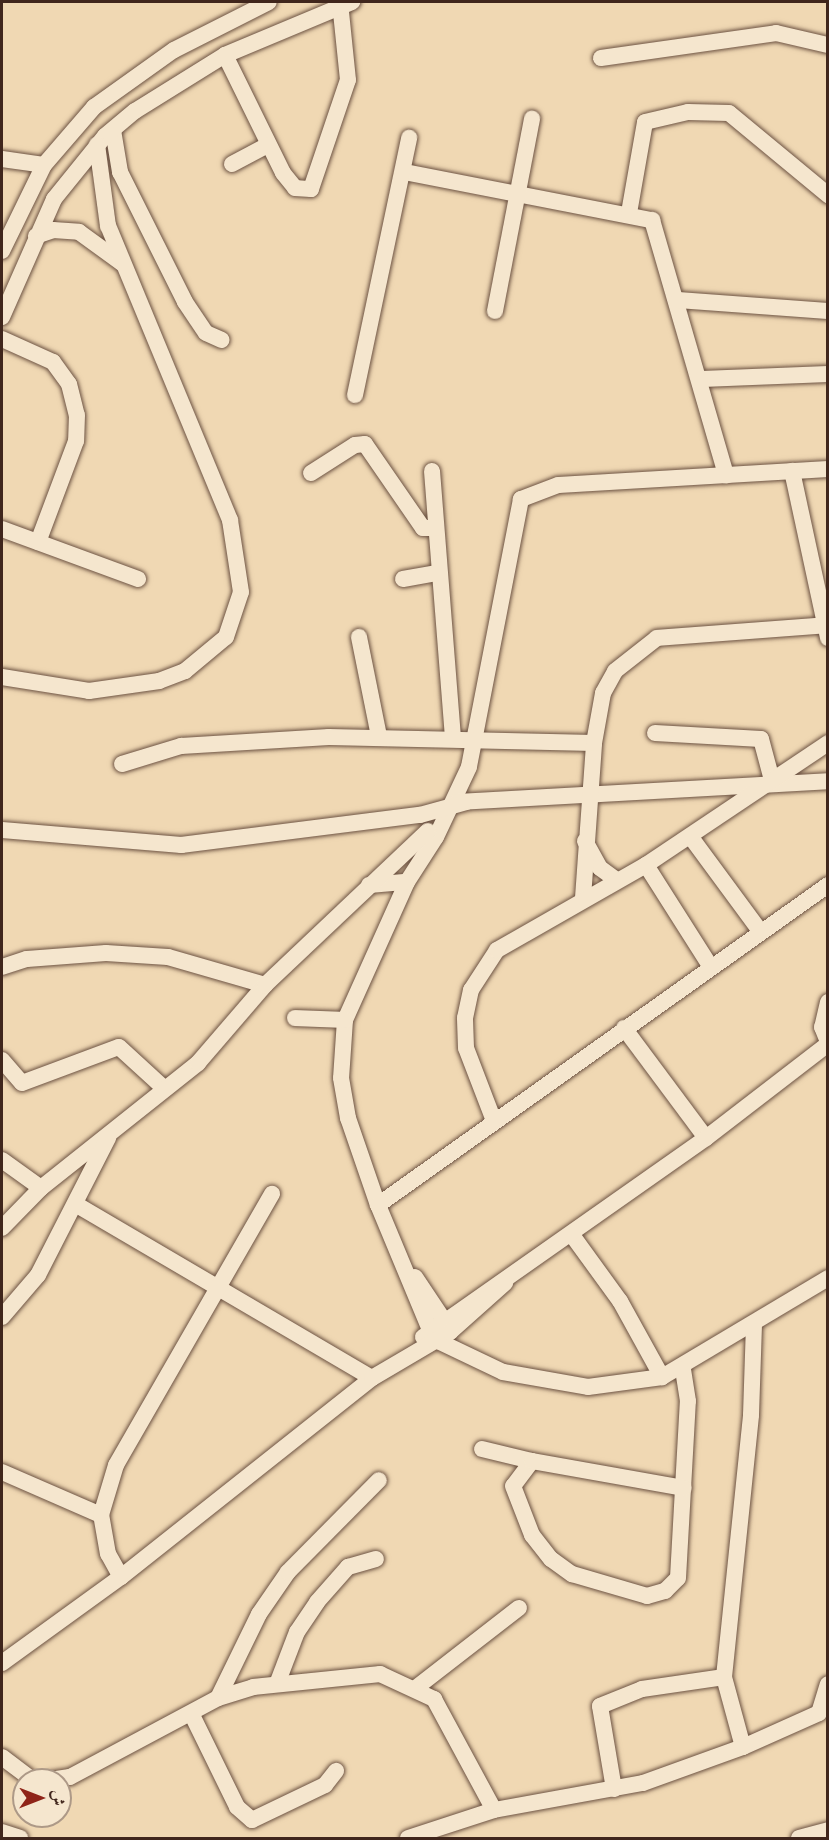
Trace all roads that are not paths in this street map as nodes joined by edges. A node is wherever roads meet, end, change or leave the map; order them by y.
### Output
1 (269, 2) edge
2 (344, 2) edge
3 (828, 45) edge
4 (225, 55) junction
5 (601, 58) dead end
6 (532, 119) dead end
7 (113, 130) junction
8 (410, 138) dead end
9 (97, 145) junction
10 (267, 145) junction
11 (2, 159) edge
12 (232, 164) dead end
13 (45, 165) junction
14 (404, 172) junction
15 (124, 182) junction
16 (518, 192) junction
17 (828, 195) edge
18 (100, 198) junction
19 (629, 213) junction
20 (36, 236) junction
21 (2, 251) edge
22 (124, 264) junction
23 (678, 300) junction
24 (495, 311) dead end
25 (828, 311) edge
26 (2, 317) edge
27 (2, 339) edge
28 (222, 340) dead end
29 (828, 374) edge
30 (702, 379) junction
31 (355, 395) dead end
32 (828, 469) edge
33 (432, 471) dead end
34 (792, 471) junction
35 (310, 473) dead end
36 (726, 475) junction
37 (435, 528) junction
38 (2, 529) edge
39 (38, 542) junction
40 (437, 573) junction
41 (138, 579) dead end
42 (403, 579) dead end
43 (827, 629) edge
44 (359, 636) dead end
45 (2, 677) edge
46 (655, 733) dead end
47 (379, 736) junction
48 (453, 737) junction
49 (477, 738) junction
50 (594, 743) junction
51 (828, 743) edge
52 (123, 764) dead end
53 (828, 781) edge
54 (766, 784) junction
55 (589, 791) junction
56 (450, 805) junction
57 (2, 830) edge
58 (690, 836) junction
59 (427, 838) junction
60 (585, 841) junction
61 (646, 865) junction
62 (388, 867) junction
63 (409, 878) junction
64 (615, 879) junction
65 (369, 885) junction
66 (828, 885) edge
67 (583, 898) junction
68 (760, 931) junction
69 (710, 966) junction
70 (2, 967) edge
71 (265, 985) junction
72 (828, 1002) edge
73 (295, 1018) dead end
74 (345, 1020) junction
75 (624, 1028) junction
76 (828, 1043) edge
77 (828, 1054) edge
78 (2, 1060) edge
79 (807, 1064) junction
80 (165, 1089) junction
81 (494, 1121) junction
82 (108, 1138) junction
83 (706, 1138) junction
84 (2, 1160) edge
85 (41, 1188) junction
86 (272, 1194) dead end
87 (77, 1205) junction
88 (378, 1205) junction
89 (2, 1228) edge
90 (572, 1234) junction
91 (828, 1278) edge
92 (216, 1287) junction
93 (2, 1317) edge
94 (754, 1323) junction
95 (443, 1334) junction
96 (683, 1369) junction
97 (662, 1377) junction
98 (372, 1378) junction
99 (482, 1449) dead end
100 (532, 1461) junction
101 (2, 1472) edge
102 (379, 1480) dead end
103 (684, 1488) junction
104 (101, 1515) junction
105 (376, 1559) dead end
106 (121, 1577) junction
107 (519, 1608) dead end
108 (2, 1664) edge
109 (724, 1677) junction
110 (277, 1684) junction
111 (828, 1684) edge
112 (417, 1687) junction
113 (218, 1698) junction
114 (192, 1715) junction
115 (742, 1747) junction
116 (2, 1757) edge
117 (16, 1768) edge
118 (336, 1771) dead end
119 (72, 1776) edge
120 (614, 1789) junction
121 (494, 1810) junction
122 (828, 1830) edge
123 (2, 1832) edge
124 (20, 1839) edge
125 (408, 1839) edge
126 (799, 1839) edge

1 - 13 street
2 - 4 street
2 - 10 street
3 - 5 street
4 - 7 street
4 - 10 street
6 - 16 street
7 - 9 street
7 - 15 street
8 - 14 street
9 - 18 street
9 - 20 street
10 - 12 street
11 - 13 street
13 - 21 street
14 - 16 street
14 - 31 street
15 - 18 street
15 - 28 street
16 - 19 street
16 - 24 street
17 - 19 street
18 - 22 street
19 - 23 street
20 - 22 street
20 - 26 street
22 - 45 street
23 - 25 street
23 - 30 street
27 - 39 street
29 - 30 street
30 - 36 street
32 - 34 street
33 - 37 street
34 - 36 street
34 - 43 street
35 - 37 street
36 - 49 street
37 - 40 street
38 - 39 street
39 - 41 street
40 - 42 street
40 - 48 street
43 - 50 street
44 - 47 street
46 - 54 street
47 - 48 street
47 - 52 street
48 - 49 street
49 - 50 street
49 - 56 street
50 - 55 street
51 - 54 street
53 - 54 street
54 - 55 street
54 - 58 street
55 - 56 street
55 - 60 street
56 - 57 street
56 - 59 street
58 - 61 street
58 - 68 street
59 - 62 street
59 - 63 street
60 - 64 street
60 - 67 street
61 - 64 street
61 - 69 street
62 - 63 street
62 - 65 street
63 - 65 street
63 - 74 street
64 - 67 street
65 - 71 street
66 - 68 street
67 - 81 street
68 - 69 street
69 - 75 street
70 - 71 street
71 - 80 street
72 - 76 street
73 - 74 street
74 - 88 street
75 - 81 street
75 - 83 street
76 - 79 street
77 - 79 street
78 - 80 street
79 - 83 street
80 - 82 street
81 - 88 street
82 - 85 street
82 - 87 street
83 - 90 street
84 - 85 street
85 - 89 street
86 - 92 street
87 - 92 street
87 - 93 street
88 - 95 street
90 - 95 street
90 - 97 street
91 - 94 street
92 - 98 street
92 - 104 street
94 - 96 street
94 - 109 street
95 - 97 street
95 - 98 street
96 - 97 street
96 - 103 street
98 - 106 street
99 - 100 street
100 - 103 street
100 - 103 street
101 - 104 street
102 - 113 street
104 - 106 street
105 - 110 street
106 - 108 street
107 - 112 street
109 - 115 street
109 - 120 street
110 - 112 street
110 - 113 street
111 - 115 street
112 - 121 street
113 - 114 street
114 - 118 street
114 - 119 street
115 - 120 street
116 - 117 street
120 - 121 street
121 - 125 street
122 - 126 street
123 - 124 street

